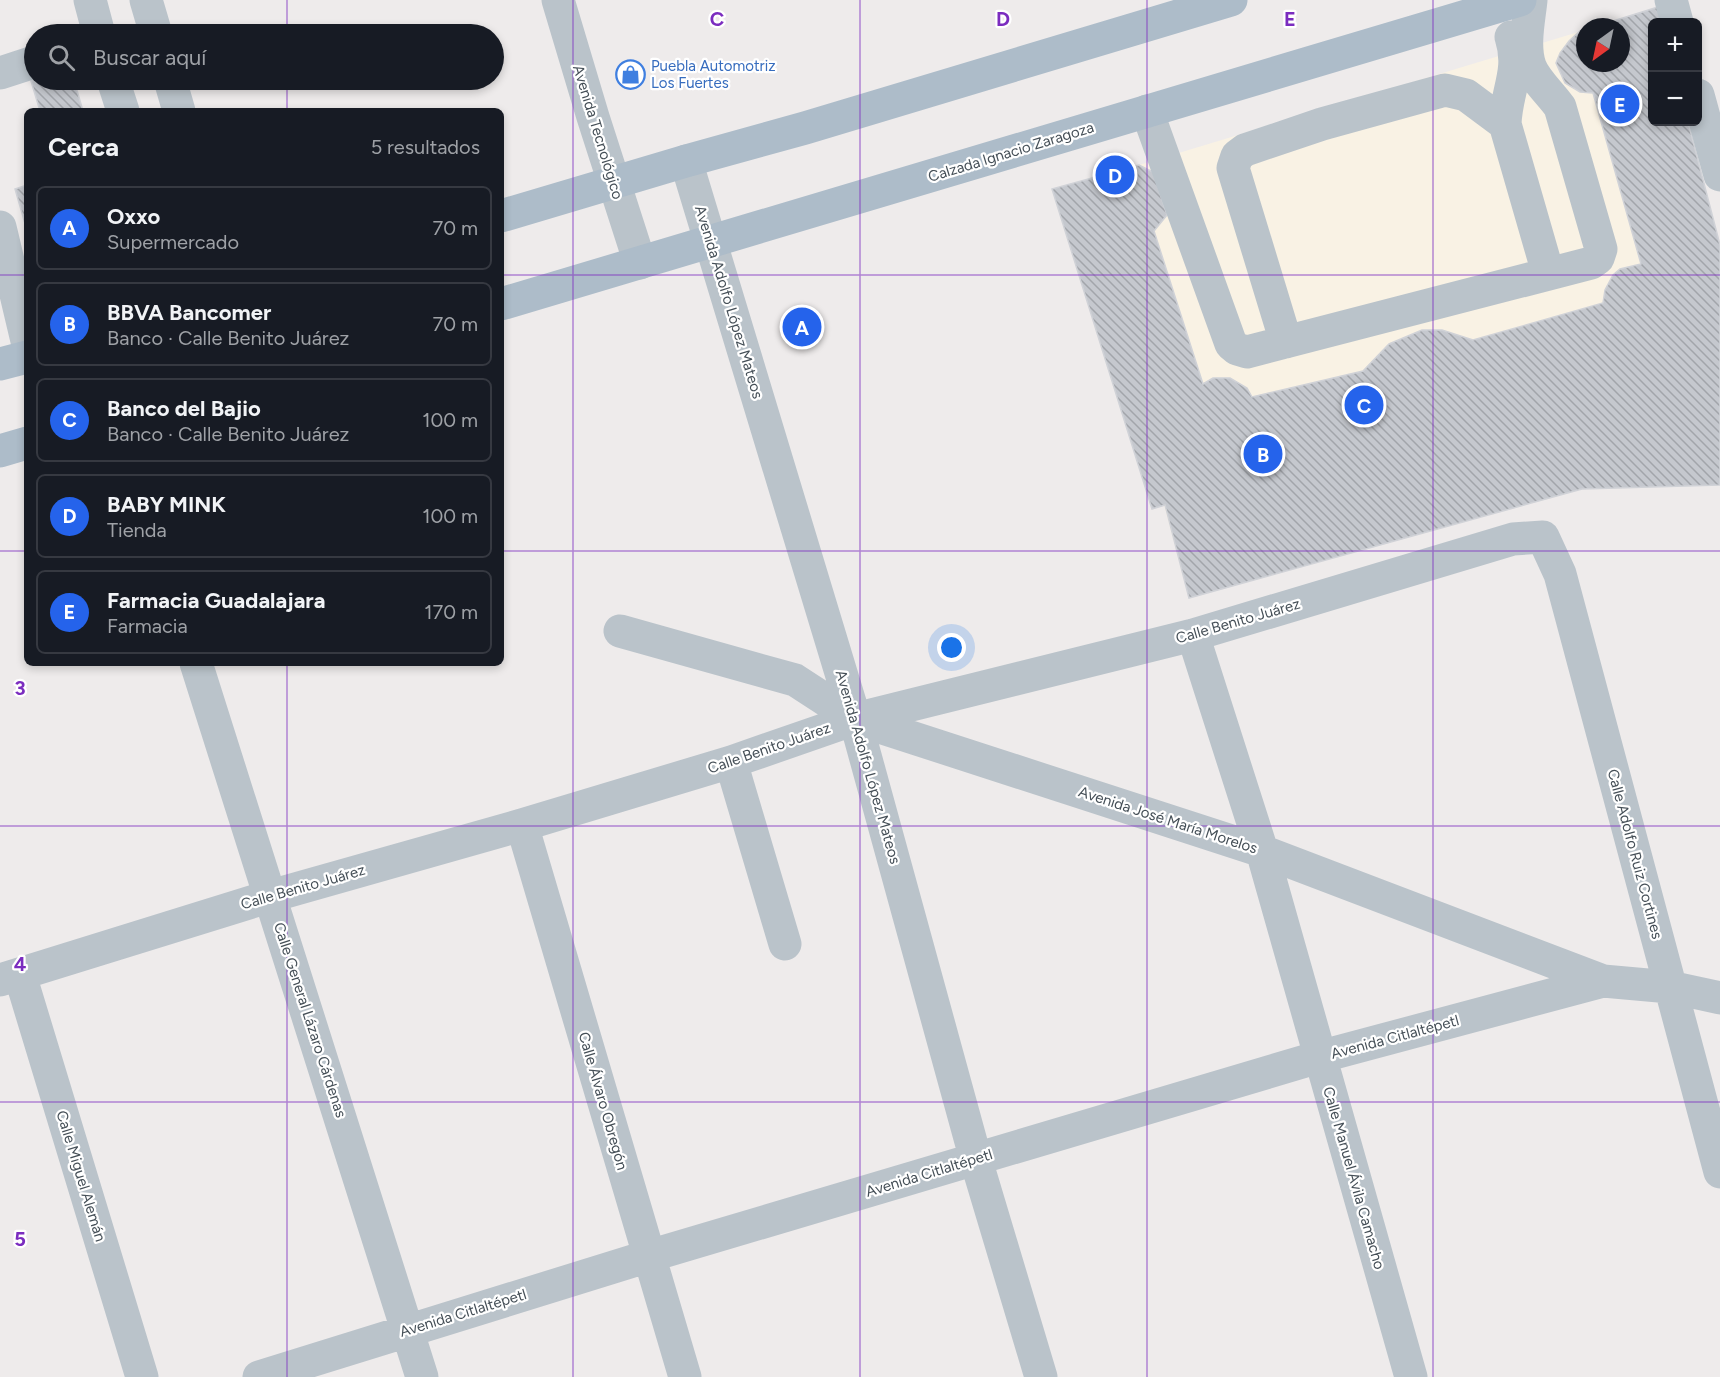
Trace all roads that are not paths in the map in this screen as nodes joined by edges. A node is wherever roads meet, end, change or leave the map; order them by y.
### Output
1 (90, 0) edge
2 (146, 0) edge
3 (558, 0) edge
4 (1231, 0) edge
5 (1671, 0) edge
6 (1518, 2) edge
7 (1676, 18) edge
8 (96, 24) edge
9 (153, 24) edge
10 (24, 65) edge
11 (0, 73) edge
12 (116, 90) edge
13 (173, 90) edge
14 (122, 108) edge
15 (178, 108) edge
16 (1702, 110) edge
17 (1146, 111) junction
18 (1505, 124) junction
19 (686, 161) junction
20 (1720, 175) edge
21 (613, 182) junction
22 (504, 215) edge
23 (0, 227) edge
24 (709, 242) junction
25 (640, 263) junction
26 (1548, 273) junction
27 (504, 303) edge
28 (24, 328) edge
29 (1286, 342) junction
30 (24, 358) edge
31 (0, 364) edge
32 (24, 444) edge
33 (0, 451) edge
34 (1543, 537) joint
35 (621, 630) dead end
36 (1194, 635) junction
37 (197, 666) edge
38 (855, 718) junction
39 (731, 762) junction
40 (522, 825) junction
41 (1262, 851) junction
42 (271, 896) junction
43 (785, 944) dead end
44 (10, 977) edge
45 (1603, 981) junction
46 (1670, 987) junction
47 (1720, 998) edge
48 (1319, 1058) junction
49 (976, 1160) junction
50 (1720, 1172) edge
51 (649, 1256) junction
52 (408, 1330) junction
53 (142, 1377) edge
54 (259, 1377) edge
55 (422, 1377) edge
56 (685, 1377) edge
57 (1041, 1377) edge
58 (1411, 1377) edge

1 - 8 street
2 - 9 street
3 - 21 street, Avenida Tecnológico
4 - 19 main road
5 - 7 street
6 - 17 main road, Calzada Ignacio Zaragoza
6 - 18 street
6 - 26 street
10 - 11 street
12 - 14 street
13 - 15 street
16 - 20 street
17 - 24 main road, Calzada Ignacio Zaragoza
17 - 29 street
18 - 26 street
18 - 29 street
19 - 21 main road
19 - 24 street, Avenida Adolfo López Mateos
21 - 22 main road
21 - 25 street, Avenida Tecnológico
23 - 28 street
24 - 25 main road, Calzada Ignacio Zaragoza
24 - 38 street, Avenida Adolfo López Mateos
25 - 27 main road, Calzada Ignacio Zaragoza
26 - 29 street
30 - 31 main road
32 - 33 main road
34 - 36 street, Calle Benito Juárez
34 - 46 street, Calle Adolfo Ruiz Cortines
35 - 38 street, Avenida José María Morelos
36 - 38 street, Calle Benito Juárez
36 - 41 street, Calle Manuel Ávila Camacho
37 - 42 street, Calle General Lázaro Cárdenas
38 - 39 street, Calle Benito Juárez
38 - 41 street, Avenida José María Morelos
38 - 49 street, Avenida Adolfo López Mateos
39 - 40 street, Calle Benito Juárez
39 - 43 street
40 - 42 street, Calle Benito Juárez
40 - 51 street, Calle Álvaro Obregón
41 - 45 street, Avenida José María Morelos
41 - 48 street, Calle Manuel Ávila Camacho
42 - 44 street, Calle Benito Juárez
42 - 52 street, Calle General Lázaro Cárdenas
44 - 53 street, Calle Miguel Alemán
45 - 46 street, Avenida José María Morelos
45 - 48 street, Avenida Citlaltépetl
46 - 47 street, Avenida José María Morelos
46 - 50 street, Calle Adolfo Ruiz Cortines
48 - 49 street, Avenida Citlaltépetl
48 - 58 street, Calle Manuel Ávila Camacho
49 - 51 street, Avenida Citlaltépetl
49 - 57 street, Avenida Adolfo López Mateos
51 - 52 street, Avenida Citlaltépetl
51 - 56 street, Calle Álvaro Obregón
52 - 54 street, Avenida Citlaltépetl
52 - 55 street, Calle General Lázaro Cárdenas

